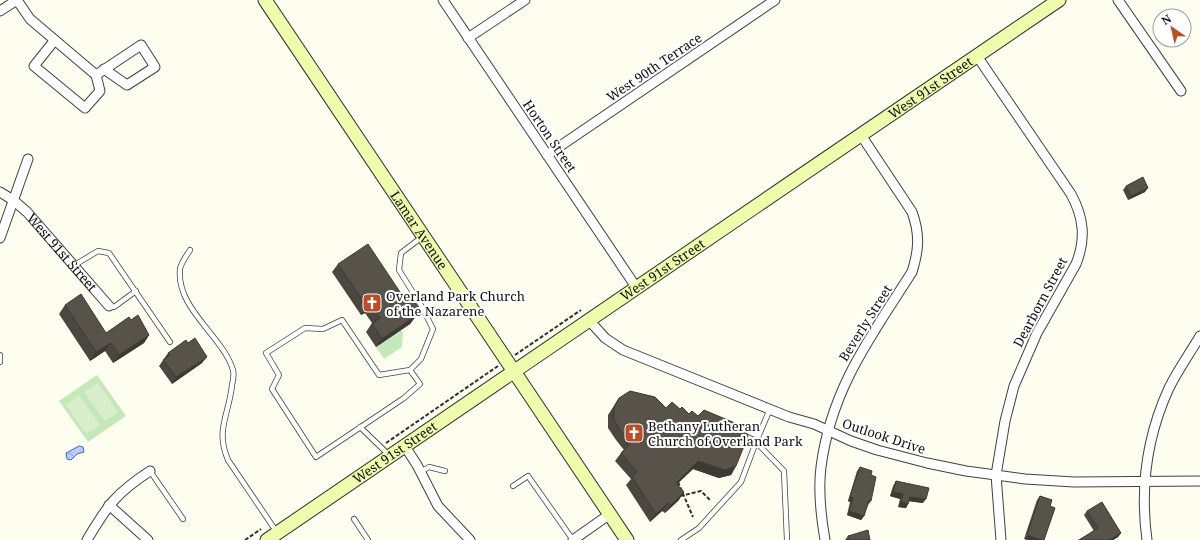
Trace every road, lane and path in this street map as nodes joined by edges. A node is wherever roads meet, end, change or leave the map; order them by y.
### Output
1 (17, 0) edge
2 (265, 0) edge
3 (443, 0) edge
4 (525, 0) edge
5 (775, 0) edge
6 (1059, 0) edge
7 (1118, 0) edge
8 (0, 12) edge
9 (468, 38) junction
10 (54, 41) junction
11 (977, 56) junction
12 (104, 69) junction
13 (96, 75) junction
14 (1181, 91) dead end
15 (860, 135) junction
16 (547, 155) junction
17 (28, 159) dead end
18 (0, 192) edge
19 (13, 200) junction
20 (423, 236) junction
21 (0, 238) edge
22 (190, 250) dead end
23 (73, 266) junction
24 (636, 287) junction
25 (136, 291) junction
26 (109, 306) joint
27 (588, 319) junction
28 (1200, 336) edge
29 (170, 342) dead end
30 (0, 355) edge
31 (0, 362) edge
32 (410, 370) junction
33 (514, 370) junction
34 (770, 409) junction
35 (732, 425) edge
36 (360, 427) junction
37 (828, 431) junction
38 (758, 436) junction
39 (756, 442) junction
40 (404, 445) junction
41 (389, 455) junction
42 (445, 470) dead end
43 (150, 471) joint
44 (420, 472) junction
45 (996, 475) junction
46 (677, 480) edge
47 (1145, 481) junction
48 (1200, 481) edge
49 (513, 486) dead end
50 (676, 492) edge
51 (684, 495) junction
52 (710, 500) dead end
53 (109, 505) junction
54 (610, 514) junction
55 (693, 518) dead end
56 (183, 519) dead end
57 (354, 519) dead end
58 (272, 536) edge
59 (86, 540) edge
60 (148, 540) edge
61 (368, 540) edge
62 (470, 540) edge
63 (573, 540) edge
64 (628, 540) edge
65 (681, 540) edge
66 (788, 540) edge
67 (825, 540) edge
68 (1002, 540) edge
69 (1147, 540) edge

1 - 8 street
1 - 10 street
2 - 20 street, Lamar Avenue
3 - 9 street, Horton Street
4 - 9 street
5 - 16 street, West 90th Terrace
6 - 11 street, West 91st Street
7 - 14 street
9 - 16 street, Horton Street
10 - 13 street
10 - 13 street
11 - 15 street, West 91st Street
11 - 45 street, Dearborn Street
12 - 12 street
12 - 13 street
15 - 24 street, West 91st Street
15 - 37 street, Beverly Street
16 - 24 street, Horton Street
17 - 19 street, West 91st Street
18 - 19 street, West 91st Street
19 - 21 street, West 91st Street
19 - 23 street, West 91st Street
20 - 32 lane
20 - 33 street, Lamar Avenue
22 - 58 lane
23 - 25 lane
23 - 26 street, West 91st Street
24 - 27 street, West 91st Street
25 - 26 lane
25 - 29 lane
27 - 33 street, West 91st Street
27 - 34 street, Outlook Drive
28 - 47 street
30 - 31 lane
32 - 36 lane
32 - 36 lane
33 - 40 street, West 91st Street
33 - 54 street, Lamar Avenue
34 - 37 street, Outlook Drive
34 - 38 lane
35 - 38 lane
36 - 41 lane
37 - 45 street, Outlook Drive
37 - 67 street, Beverly Street
38 - 39 lane
39 - 65 lane
39 - 66 lane
40 - 41 street, West 91st Street
40 - 44 street
41 - 58 street, West 91st Street
42 - 44 lane
43 - 53 street
43 - 56 lane
44 - 62 street
45 - 47 street, Outlook Drive
45 - 68 street, Dearborn Street
46 - 51 path
47 - 48 street, Outlook Drive
47 - 69 street
49 - 63 lane
50 - 51 path
51 - 52 path
51 - 55 path
53 - 59 street
53 - 60 street
54 - 63 street
54 - 64 street, Lamar Avenue
57 - 61 lane

